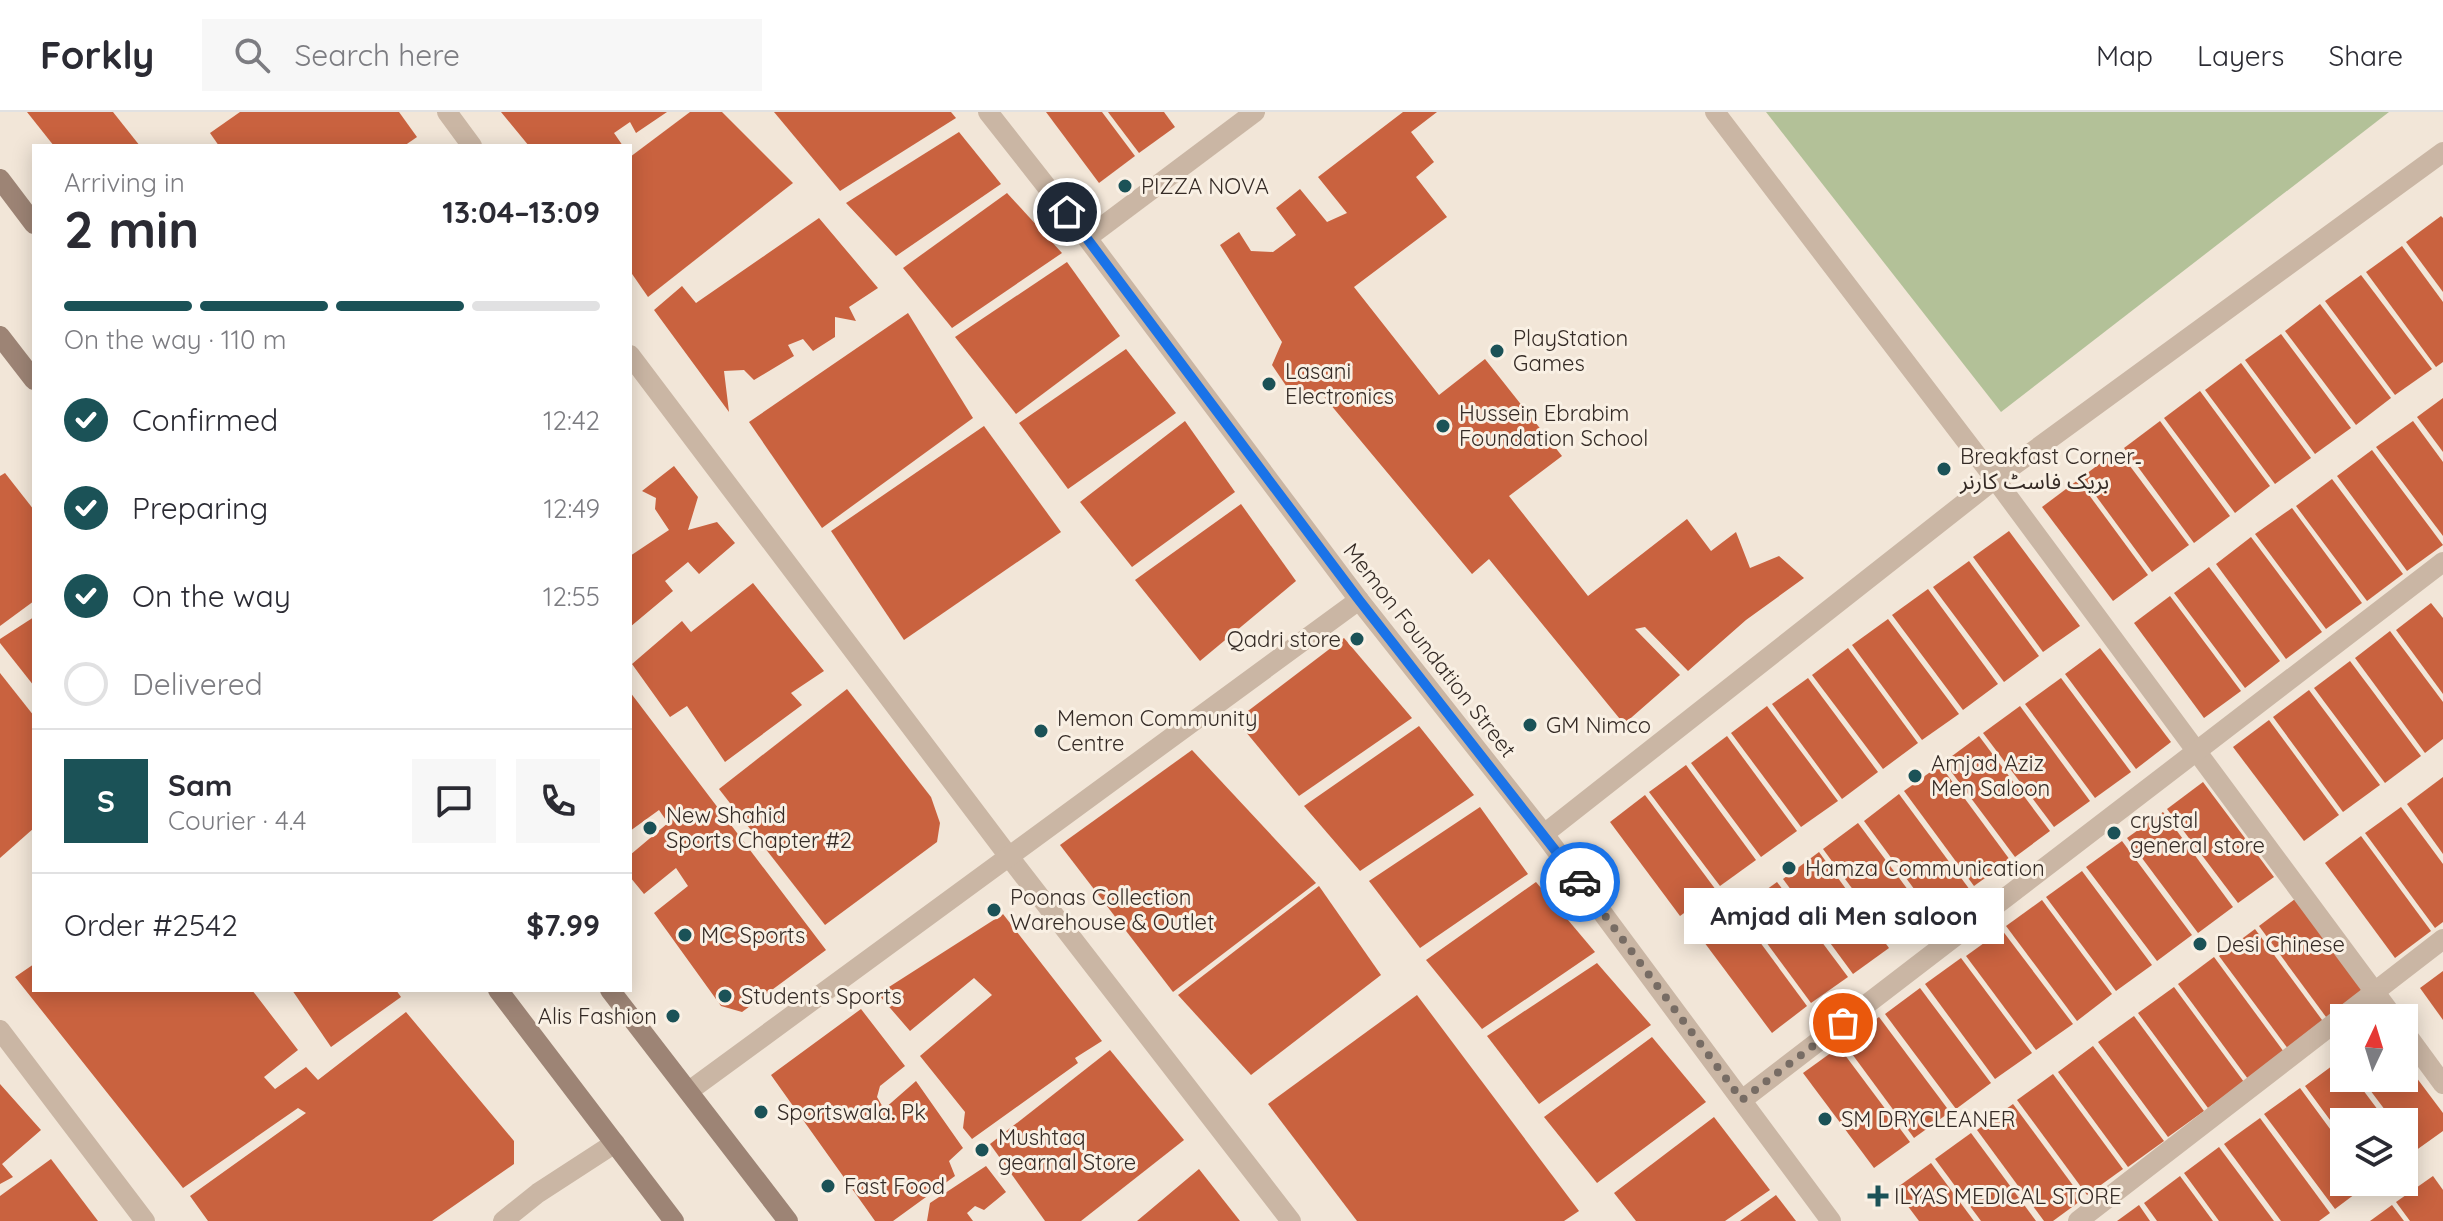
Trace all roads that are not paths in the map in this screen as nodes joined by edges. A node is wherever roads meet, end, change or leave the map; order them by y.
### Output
1 (447, 112) edge
2 (988, 112) edge
3 (1255, 112) edge
4 (1715, 112) edge
5 (471, 144) edge
6 (2443, 152) edge
7 (0, 179) edge
8 (32, 221) edge
9 (1087, 238) junction
10 (0, 336) edge
11 (632, 358) edge
12 (32, 377) edge
13 (1995, 479) junction
14 (2443, 562) edge
15 (1359, 600) junction
16 (2197, 751) junction
17 (1544, 834) junction
18 (1010, 858) junction
19 (2443, 939) edge
20 (2374, 991) junction
21 (500, 992) edge
22 (612, 992) edge
23 (2384, 1004) edge
24 (0, 1030) edge
25 (2418, 1050) edge
26 (2443, 1084) edge
27 (689, 1091) junction
28 (1742, 1100) junction
29 (615, 1143) junction
30 (145, 1221) edge
31 (503, 1221) edge
32 (674, 1221) edge
33 (788, 1221) edge
34 (1291, 1221) edge
35 (1831, 1221) edge
36 (2078, 1221) edge

1 - 5 street
2 - 9 street, Memon Foundation Street
3 - 9 street
4 - 13 street
6 - 13 street
7 - 8 main road
9 - 15 street, Memon Foundation Street
10 - 12 main road
11 - 18 street
13 - 16 street
13 - 17 street
14 - 16 street
15 - 17 street, Memon Foundation Street
15 - 18 street
16 - 20 street
16 - 28 street
17 - 28 street, Memon Foundation Street
18 - 27 street
18 - 34 street
19 - 20 street
20 - 23 street
20 - 36 street
21 - 29 main road
22 - 27 main road
24 - 30 street
25 - 26 street
27 - 33 main road
28 - 35 street, Memon Foundation Street
29 - 31 street
29 - 32 main road

